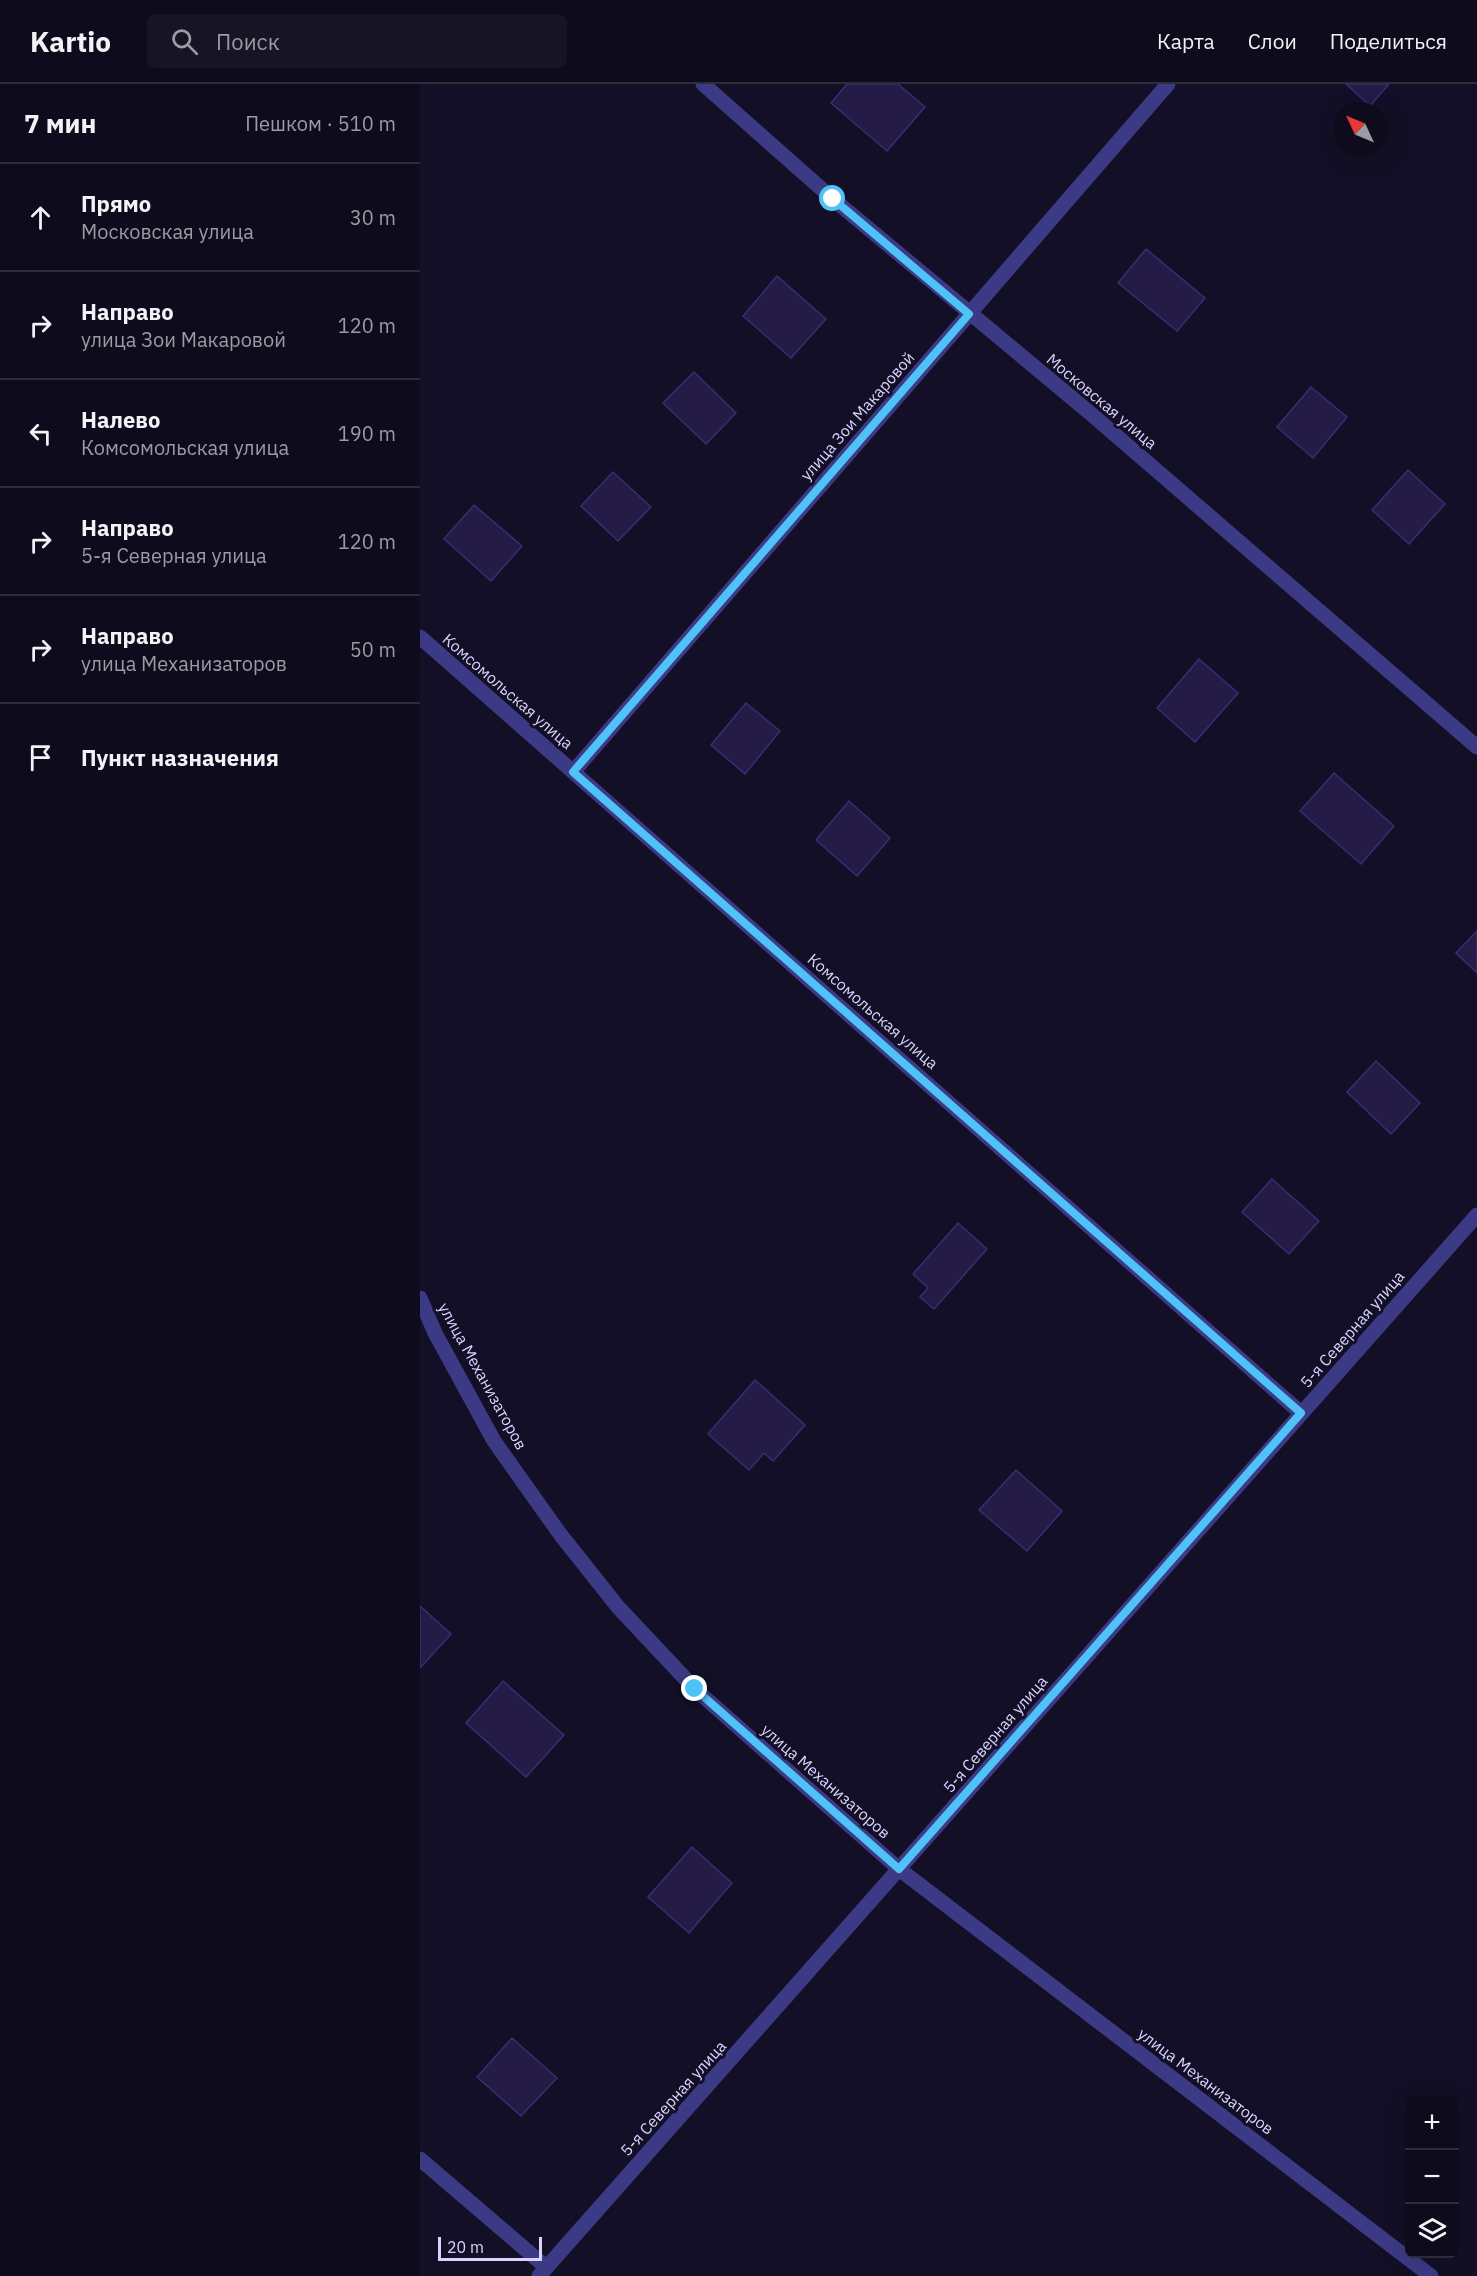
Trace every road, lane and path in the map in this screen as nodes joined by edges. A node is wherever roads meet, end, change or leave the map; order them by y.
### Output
1 (703, 84) edge
2 (1168, 84) edge
3 (969, 314) junction
4 (420, 637) edge
5 (1477, 747) edge
6 (573, 772) junction
7 (1477, 1215) edge
8 (420, 1298) edge
9 (1301, 1413) junction
10 (899, 1869) junction
11 (420, 2159) edge
12 (542, 2271) edge
13 (1431, 2276) edge

1 - 3 street, Московская улица
2 - 3 street, улица Зои Макаровой
3 - 5 street, Московская улица
3 - 6 street, улица Зои Макаровой
4 - 6 street, Комсомольская улица
6 - 9 street, Комсомольская улица
7 - 9 street, 5-я Северная улица
8 - 10 street, улица Механизаторов
9 - 10 street, 5-я Северная улица
10 - 12 street, 5-я Северная улица
10 - 13 street, улица Механизаторов
11 - 12 street

